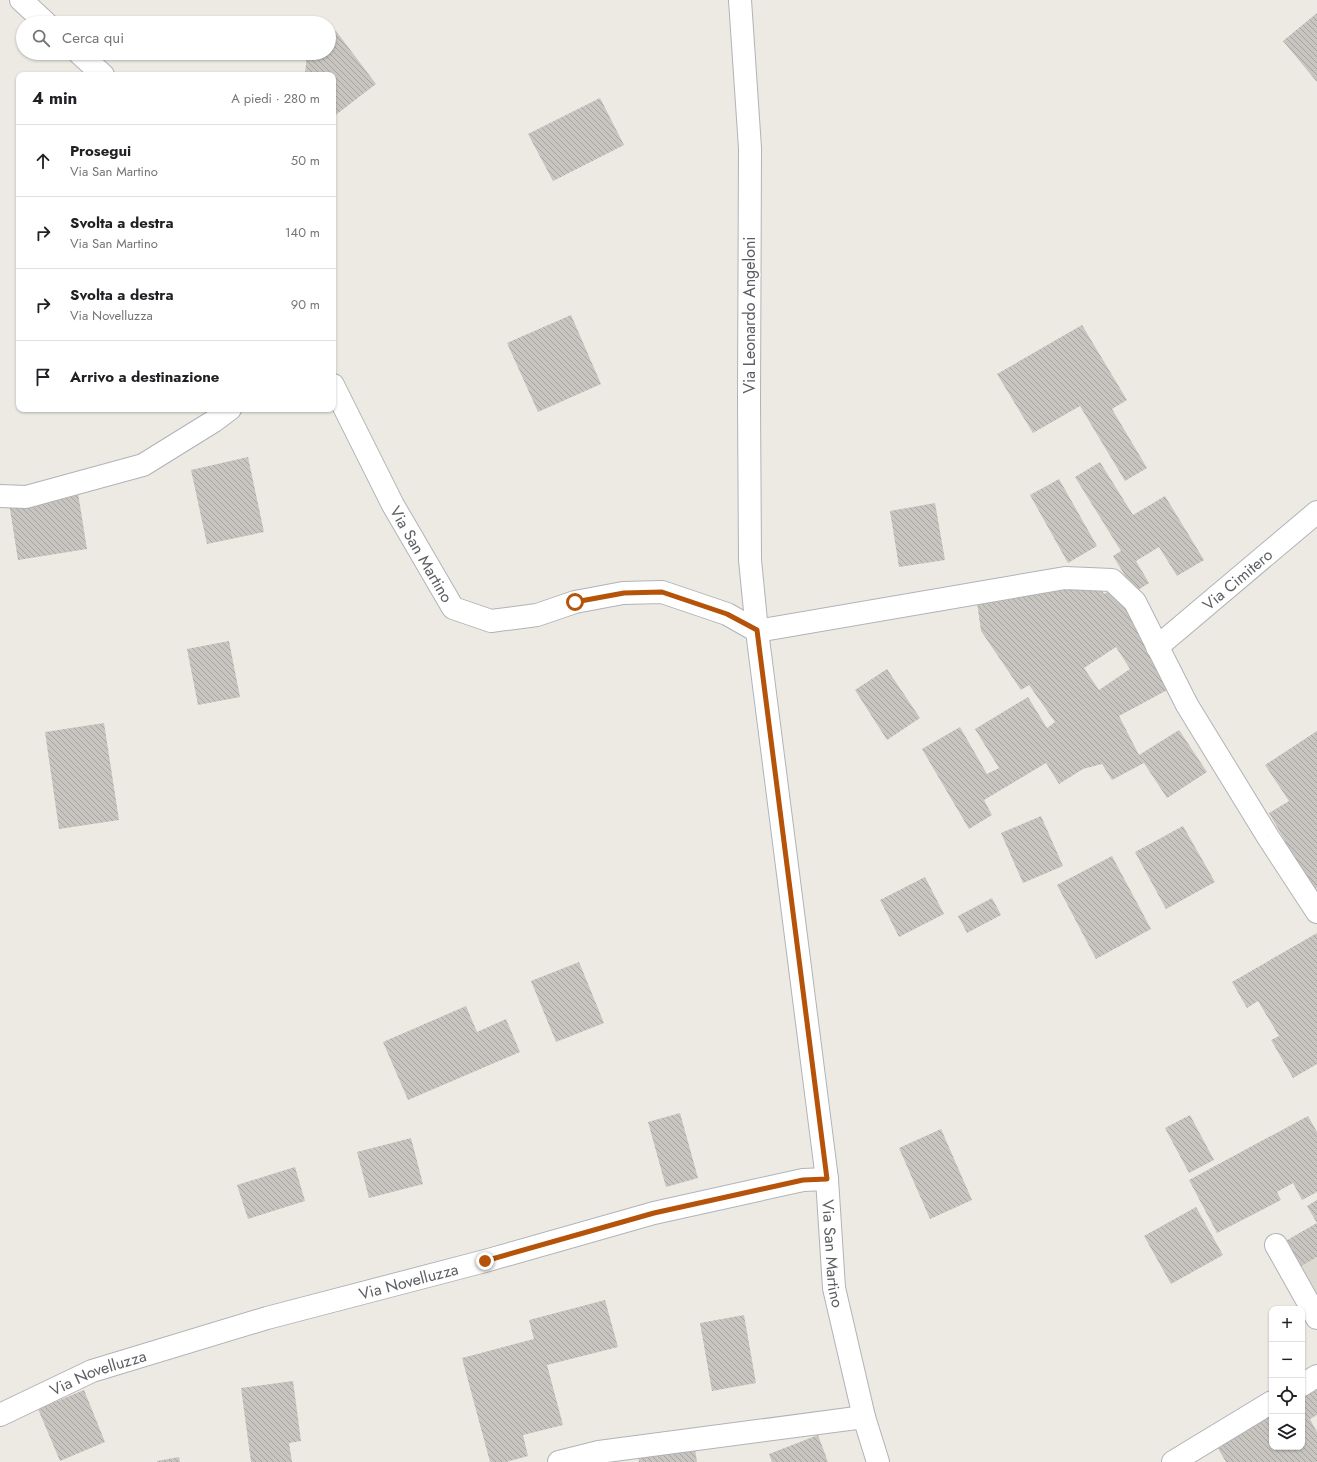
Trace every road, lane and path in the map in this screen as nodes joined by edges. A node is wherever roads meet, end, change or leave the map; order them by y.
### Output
1 (22, 0) edge
2 (740, 0) edge
3 (39, 16) edge
4 (86, 60) edge
5 (100, 72) edge
6 (336, 391) edge
7 (225, 412) edge
8 (0, 496) edge
9 (1317, 512) edge
10 (757, 630) junction
11 (1157, 647) junction
12 (1317, 912) edge
13 (827, 1179) junction
14 (1276, 1246) dead end
15 (1317, 1318) edge
16 (1317, 1376) edge
17 (1305, 1383) edge
18 (1269, 1404) edge
19 (0, 1415) edge
20 (864, 1417) junction
21 (559, 1462) edge
22 (878, 1462) edge
23 (1173, 1462) edge

1 - 3 street
2 - 10 street, Via Leonardo Angeloni
4 - 5 street
6 - 10 street, Via San Martino
7 - 8 street
9 - 11 street, Via Cimitero
10 - 11 street
10 - 13 street, Via San Martino
11 - 12 street
13 - 19 street, Via Novelluzza
13 - 20 street, Via San Martino
14 - 15 street
16 - 17 street
18 - 23 street
20 - 21 street
20 - 22 street, Via San Martino

